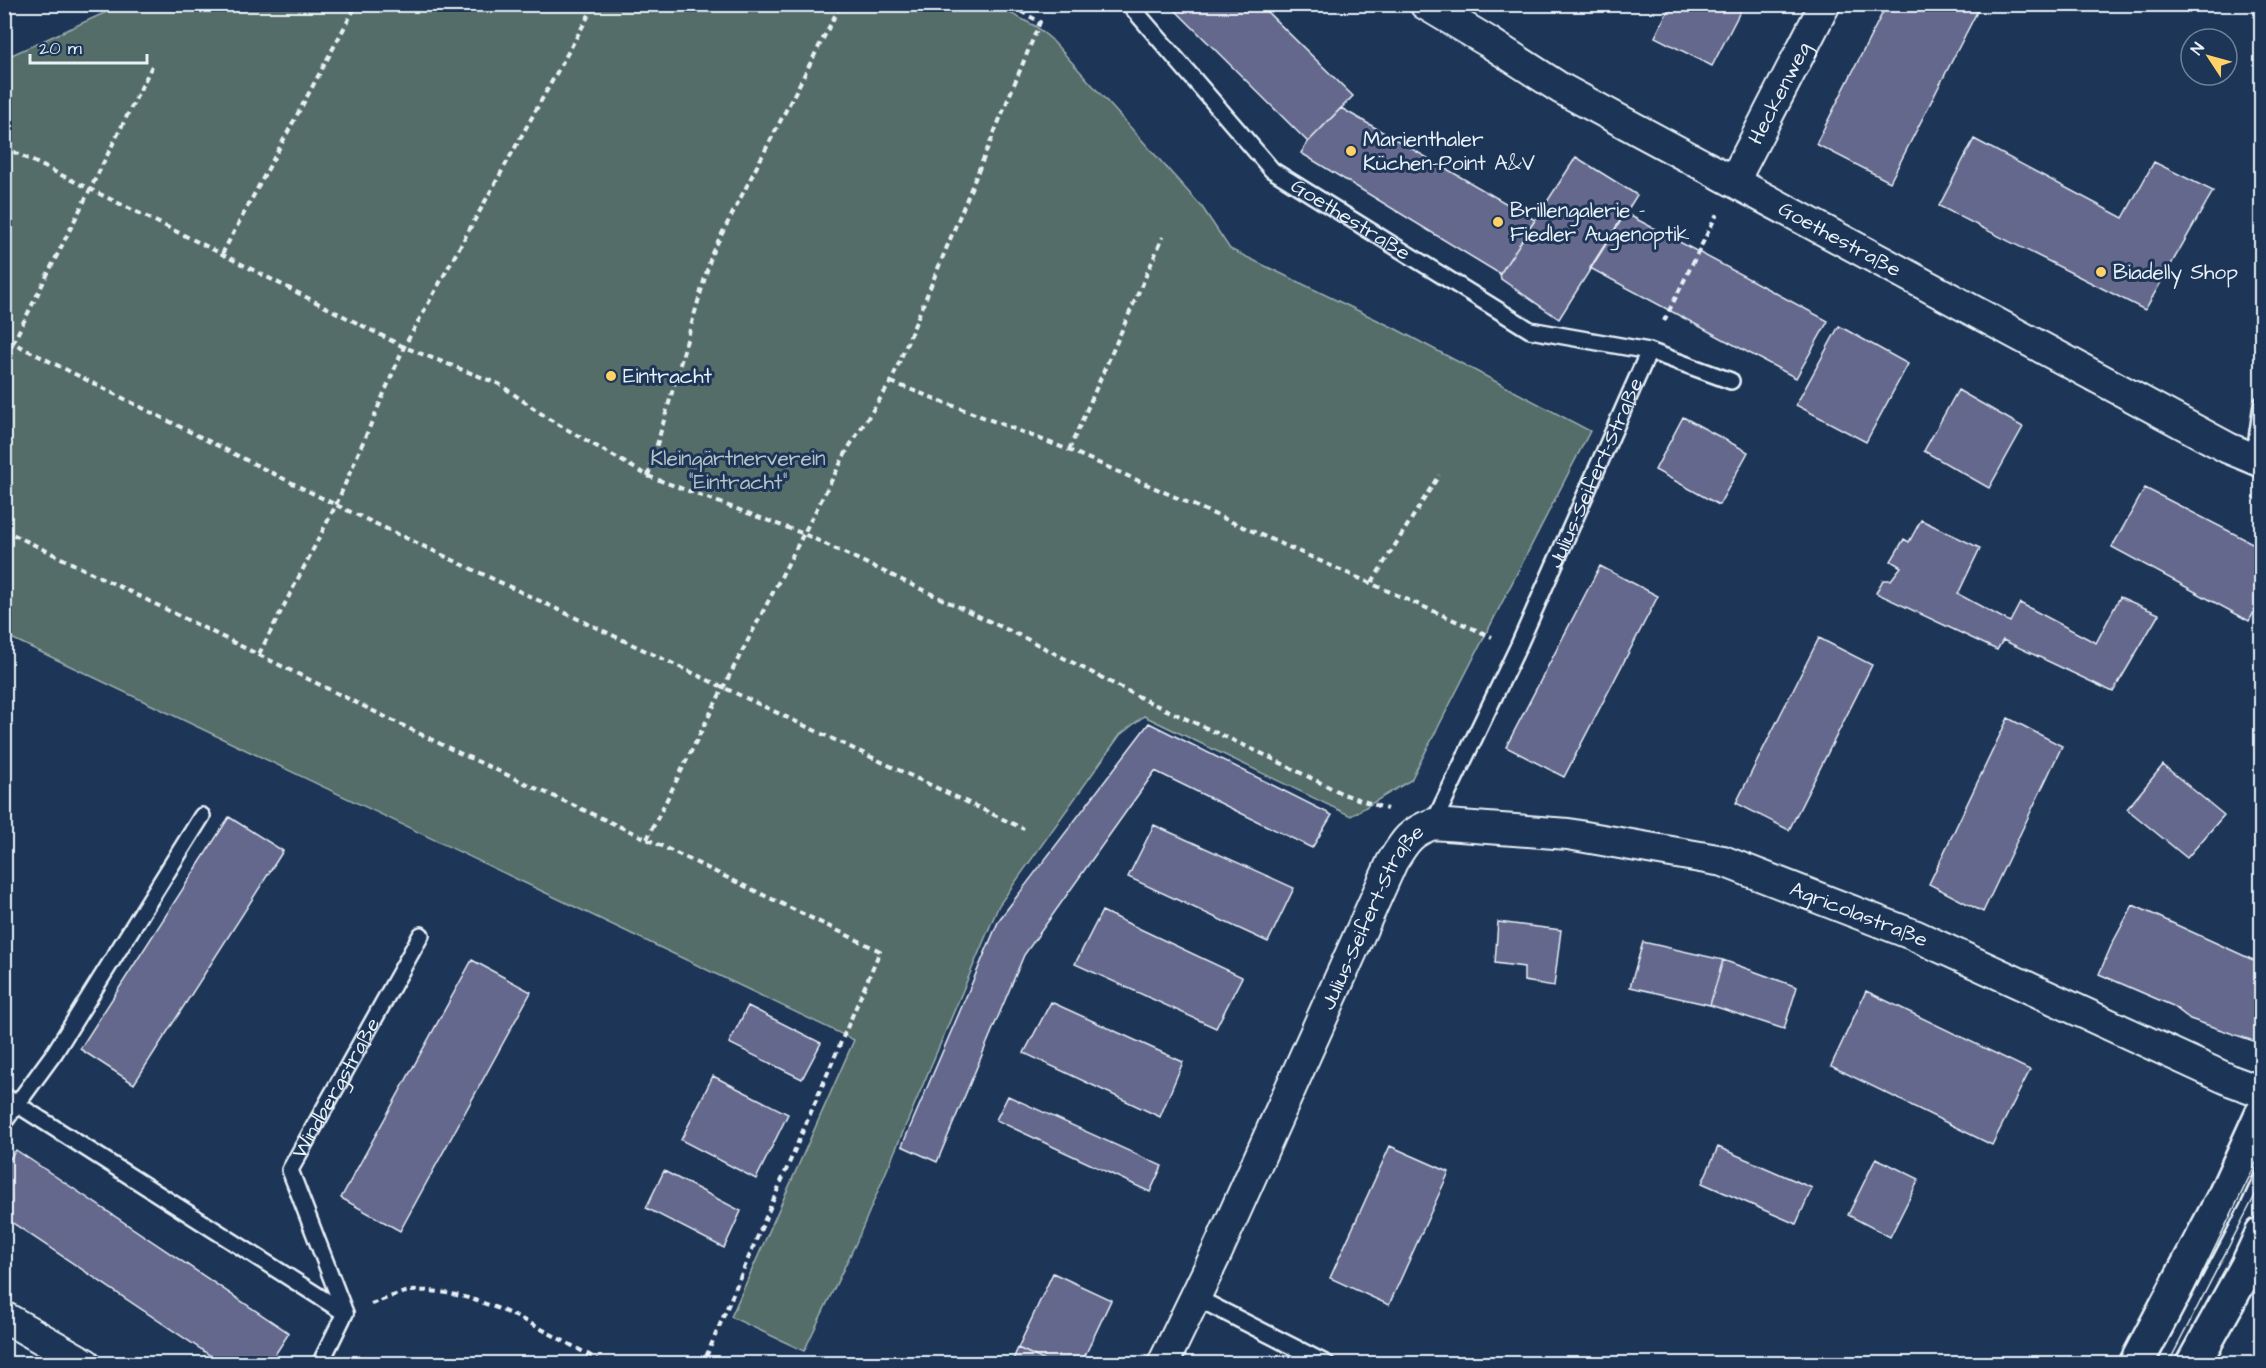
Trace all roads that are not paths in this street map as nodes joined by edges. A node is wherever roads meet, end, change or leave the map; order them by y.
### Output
1 (1129, 4) edge
2 (1425, 4) edge
3 (1825, 4) edge
4 (1734, 181) junction
5 (1649, 351) junction
6 (1731, 381) dead end
7 (2262, 404) edge
8 (2258, 460) edge
9 (202, 816) dead end
10 (1433, 824) junction
11 (421, 935) dead end
12 (2262, 1092) edge
13 (11, 1100) edge
14 (2262, 1114) edge
15 (4, 1122) edge
16 (2262, 1234) edge
17 (1196, 1298) junction
18 (345, 1313) junction
19 (4, 1317) edge
20 (86, 1364) edge
21 (320, 1364) edge
22 (1163, 1364) edge
23 (1327, 1364) edge
24 (2136, 1364) edge
25 (2193, 1364) edge

1 - 5 lane, Goethestraße
2 - 4 street, Goethestraße
3 - 4 street, Heckenweg
4 - 8 street, Goethestraße
5 - 6 lane, Goethestraße
5 - 10 lane, Julius-Seifert-Straße
7 - 8 lane
9 - 13 lane
10 - 12 street, Agricolastraße
10 - 17 street, Julius-Seifert-Straße
11 - 18 lane, Windbergstraße
13 - 15 lane
13 - 18 lane
14 - 24 main road
16 - 25 main road
17 - 22 street, Julius-Seifert-Straße
17 - 23 lane
18 - 21 lane
19 - 20 street

